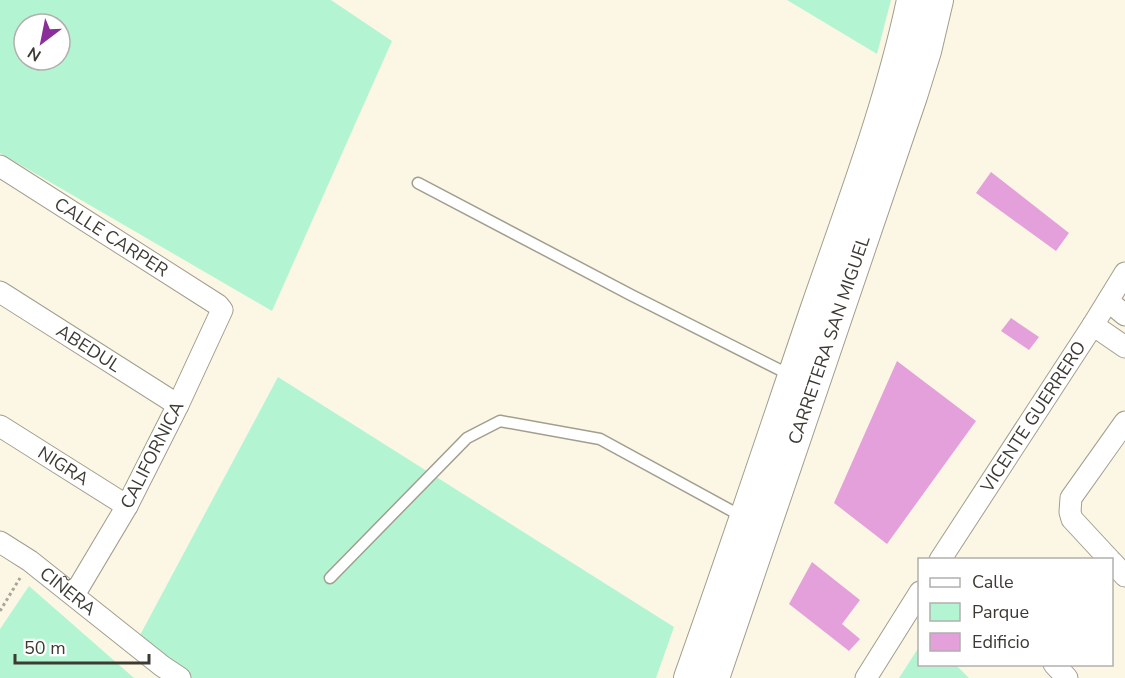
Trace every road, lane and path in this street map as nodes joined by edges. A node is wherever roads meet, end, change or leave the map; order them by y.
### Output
1 (912, 0) edge
2 (938, 0) edge
3 (0, 166) edge
4 (418, 183) dead end
5 (1125, 273) edge
6 (0, 292) edge
7 (1108, 302) junction
8 (222, 310) joint
9 (1125, 315) edge
10 (1093, 325) junction
11 (1125, 347) edge
12 (793, 376) junction
13 (178, 405) junction
14 (1125, 422) edge
15 (0, 426) edge
16 (127, 506) junction
17 (746, 518) junction
18 (0, 542) edge
19 (946, 557) edge
20 (1109, 558) edge
21 (30, 561) junction
22 (1113, 562) edge
23 (1125, 576) edge
24 (330, 578) dead end
25 (74, 595) junction
26 (918, 595) edge
27 (0, 611) edge
28 (1056, 666) edge
29 (158, 672) edge
30 (180, 678) edge
31 (689, 678) edge
32 (714, 678) edge
33 (866, 678) edge
34 (1067, 678) edge

1 - 12 main road, CARRETERA SAN MIGUEL
2 - 32 main road, CARRETERA SAN MIGUEL
3 - 8 street, CALLE CARPER
4 - 12 lane
5 - 7 street, VICENTE GUERRERO
6 - 13 street, ABEDUL
7 - 9 street
7 - 10 street, VICENTE GUERRERO
8 - 13 street, CALIFORNICA
10 - 11 street
10 - 19 street, VICENTE GUERRERO
12 - 17 main road, CARRETERA SAN MIGUEL
13 - 16 street, CALIFORNICA
14 - 20 street
15 - 16 street, NIGRA
16 - 25 street, CALIFORNICA
17 - 24 lane
17 - 31 main road, CARRETERA SAN MIGUEL
18 - 21 street, CIÑERA
21 - 25 street, CIÑERA
21 - 27 path
22 - 23 street
25 - 29 street, CIÑERA
26 - 33 street
28 - 34 street
29 - 30 street, CIÑERA

